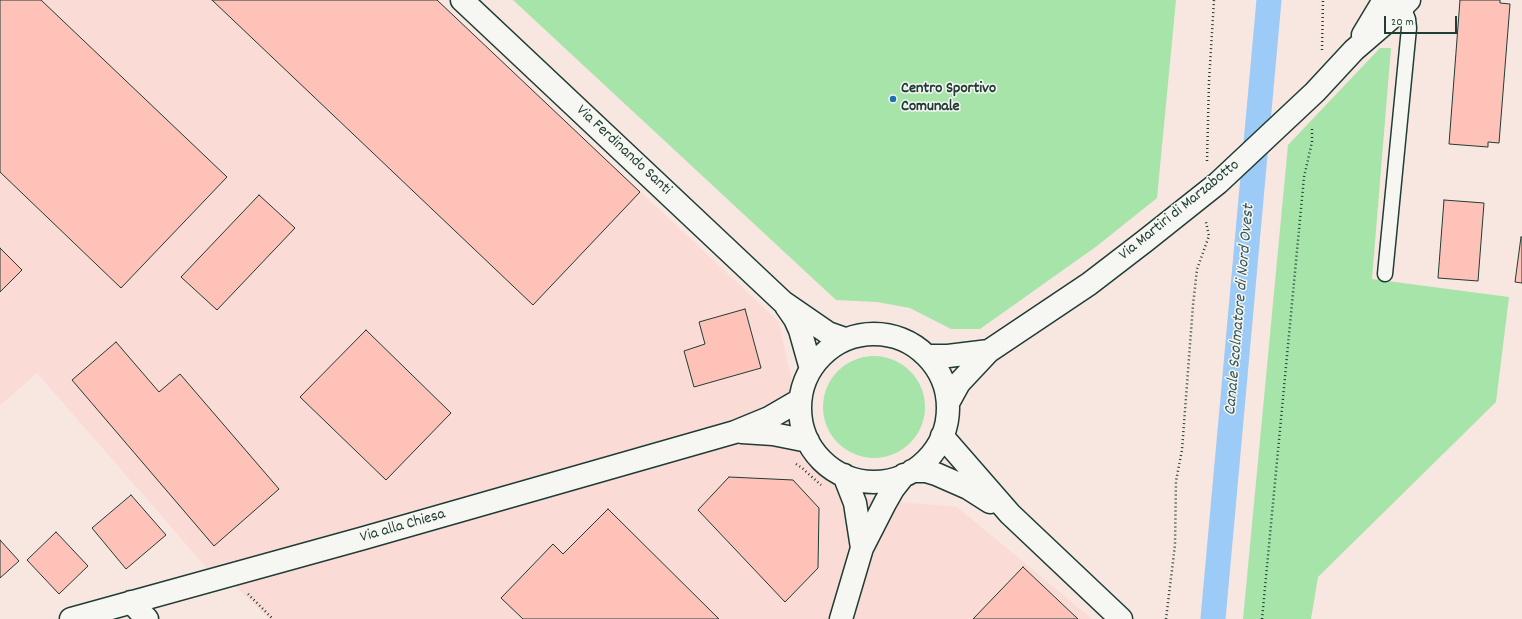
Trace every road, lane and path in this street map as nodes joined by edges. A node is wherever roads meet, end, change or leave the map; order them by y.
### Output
1 (462, 0) edge
2 (1214, 0) edge
3 (1323, 0) edge
4 (1399, 2) edge
5 (1322, 51) dead end
6 (1307, 99) junction
7 (1207, 192) junction
8 (1385, 274) dead end
9 (783, 302) junction
10 (845, 340) junction
11 (989, 351) junction
12 (927, 356) junction
13 (811, 369) junction
14 (800, 400) junction
15 (948, 403) junction
16 (735, 432) junction
17 (942, 436) junction
18 (808, 441) junction
19 (802, 468) dead end
20 (908, 473) junction
21 (844, 475) junction
22 (824, 487) dead end
23 (1010, 514) junction
24 (862, 548) junction
25 (229, 575) junction
26 (131, 602) junction
27 (71, 619) edge
28 (147, 619) edge
29 (274, 619) edge
30 (841, 619) edge
31 (1120, 619) edge
32 (1166, 619) edge
33 (1262, 619) edge

1 - 9 street, Via Ferdinando Santi
2 - 7 path
3 - 5 path
4 - 6 street, Via Martiri di Marzabotto
4 - 8 lane
6 - 7 street, Via Martiri di Marzabotto
6 - 33 path
7 - 11 street, Via Martiri di Marzabotto
7 - 32 path
9 - 10 street, Via Ferdinando Santi
9 - 13 street, Via Ferdinando Santi
10 - 12 street
10 - 13 street
11 - 12 street, Via Martiri di Marzabotto
11 - 15 street, Via Martiri di Marzabotto
12 - 15 street
13 - 14 street
14 - 16 street, Via alla Chiesa
14 - 18 street
15 - 17 street
16 - 18 street, Via alla Chiesa
16 - 25 street, Via alla Chiesa
17 - 20 street
17 - 23 street
18 - 21 street
19 - 22 path
20 - 21 street
20 - 23 street
20 - 24 street
21 - 24 street
23 - 31 street
24 - 30 street
25 - 26 street, Via alla Chiesa
25 - 29 path
26 - 27 street, Via alla Chiesa
26 - 28 street

